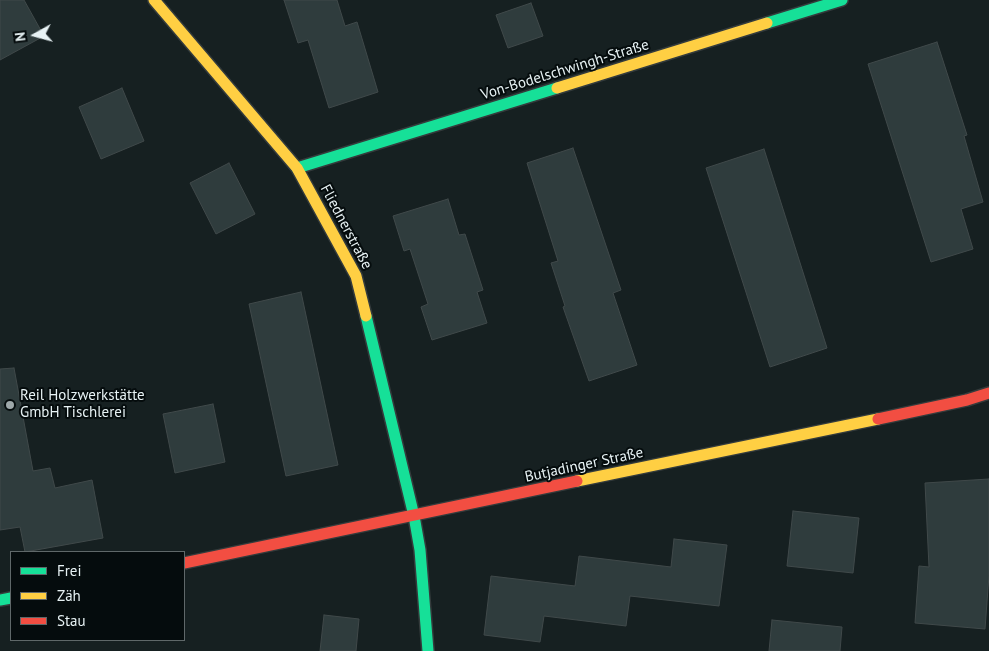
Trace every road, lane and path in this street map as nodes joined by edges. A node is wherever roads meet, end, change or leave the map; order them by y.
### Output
1 (154, 0) edge
2 (842, 0) edge
3 (297, 168) junction
4 (989, 393) edge
5 (414, 516) junction
6 (185, 563) edge
7 (428, 651) edge

1 - 3 street, Fliednerstraße
2 - 3 street, Von-Bodelschwingh-Straße
3 - 5 street, Fliednerstraße
4 - 5 street, Butjadinger Straße
5 - 6 street, Butjadinger Straße
5 - 7 street, Fliednerstraße

